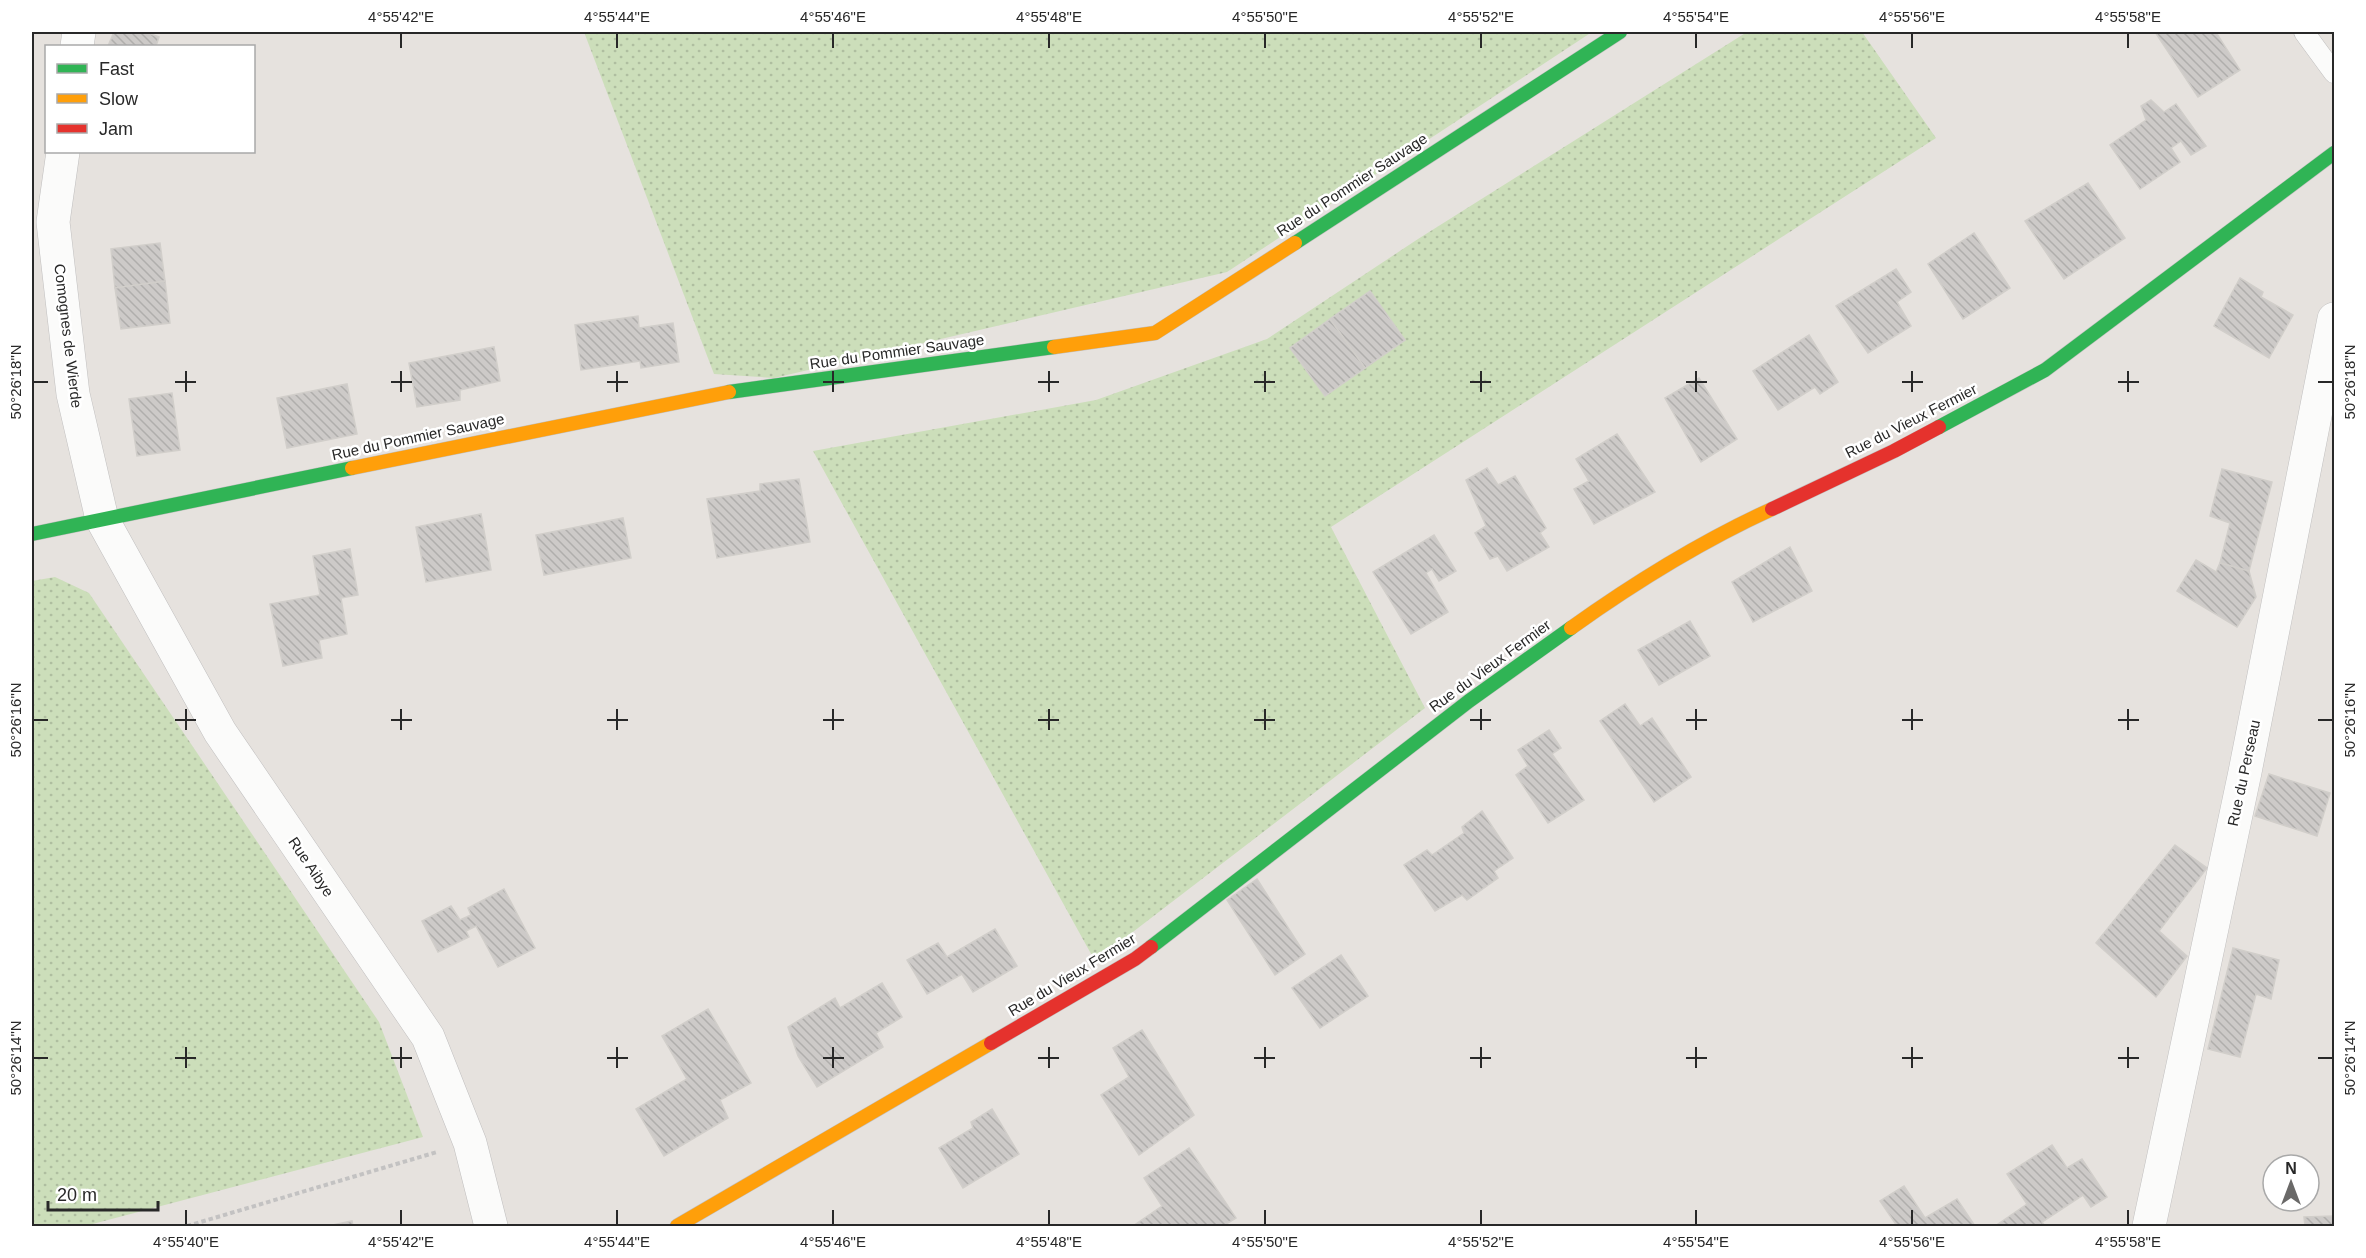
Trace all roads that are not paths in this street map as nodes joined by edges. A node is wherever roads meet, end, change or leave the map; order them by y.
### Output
1 (1620, 32) edge
2 (2304, 32) edge
3 (2334, 73) edge
4 (63, 153) edge
5 (2334, 153) edge
6 (2334, 319) edge
7 (102, 519) junction
8 (32, 534) edge
9 (492, 1227) edge
10 (677, 1227) edge
11 (2149, 1227) edge

1 - 7 street, Rue du Pommier Sauvage
2 - 3 lane
4 - 7 street, Comognes de Wierde
5 - 10 street, Rue du Vieux Fermier
6 - 11 street, Rue du Perseau
7 - 8 street, Rue du Pommier Sauvage
7 - 9 street, Rue Aibye

